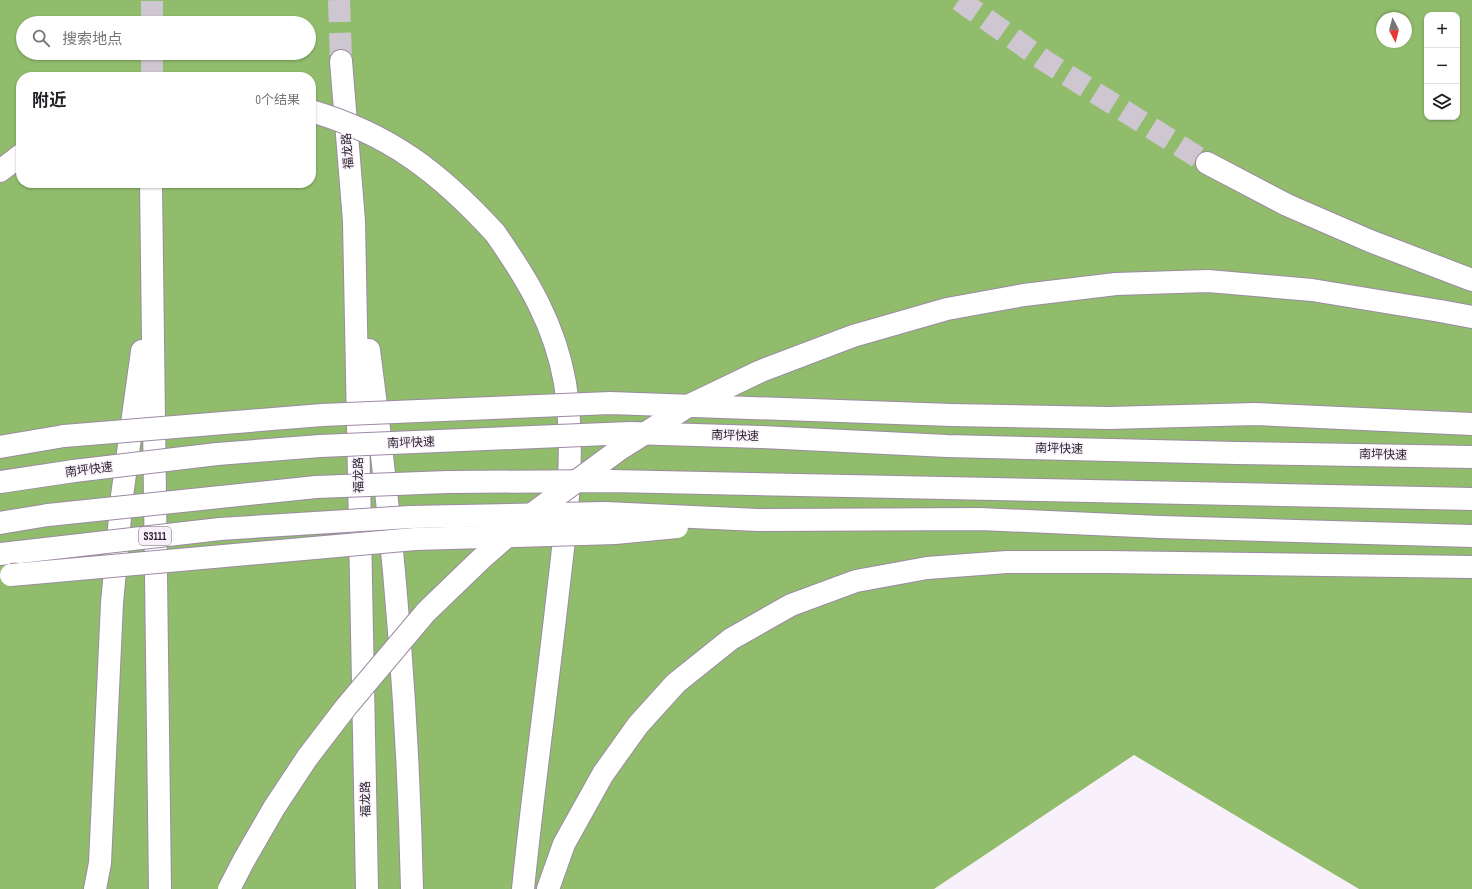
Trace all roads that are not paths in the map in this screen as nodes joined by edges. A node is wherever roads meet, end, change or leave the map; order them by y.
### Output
1 (341, 61) tunnel mouth
2 (316, 112) edge
3 (16, 159) edge
4 (1207, 163) tunnel mouth
5 (0, 171) edge
6 (151, 188) edge
7 (354, 221) junction
8 (152, 276) junction
9 (1472, 280) edge
10 (1472, 317) edge
11 (1472, 424) edge
12 (0, 447) edge
13 (1472, 457) edge
14 (0, 482) edge
15 (1472, 499) edge
16 (758, 520) junction
17 (0, 523) edge
18 (1472, 536) edge
19 (10, 553) edge
20 (1472, 567) edge
21 (5, 576) edge
22 (95, 889) edge
23 (160, 889) edge
24 (229, 889) edge
25 (368, 889) edge
26 (412, 889) edge
27 (523, 889) edge
28 (548, 889) edge

1 - 7 highway, 福龙路
2 - 27 highway, bridge
3 - 5 highway
4 - 9 highway
6 - 8 highway, S3111
7 - 25 highway, 福龙路, bridge
7 - 26 highway, bridge
8 - 22 highway
8 - 23 highway, S3111
10 - 24 highway, bridge
11 - 12 highway, bridge
13 - 14 highway, 南坪快速, bridge
15 - 17 highway, bridge
16 - 18 highway, bridge
16 - 19 highway, bridge
16 - 21 highway, bridge
20 - 28 highway

